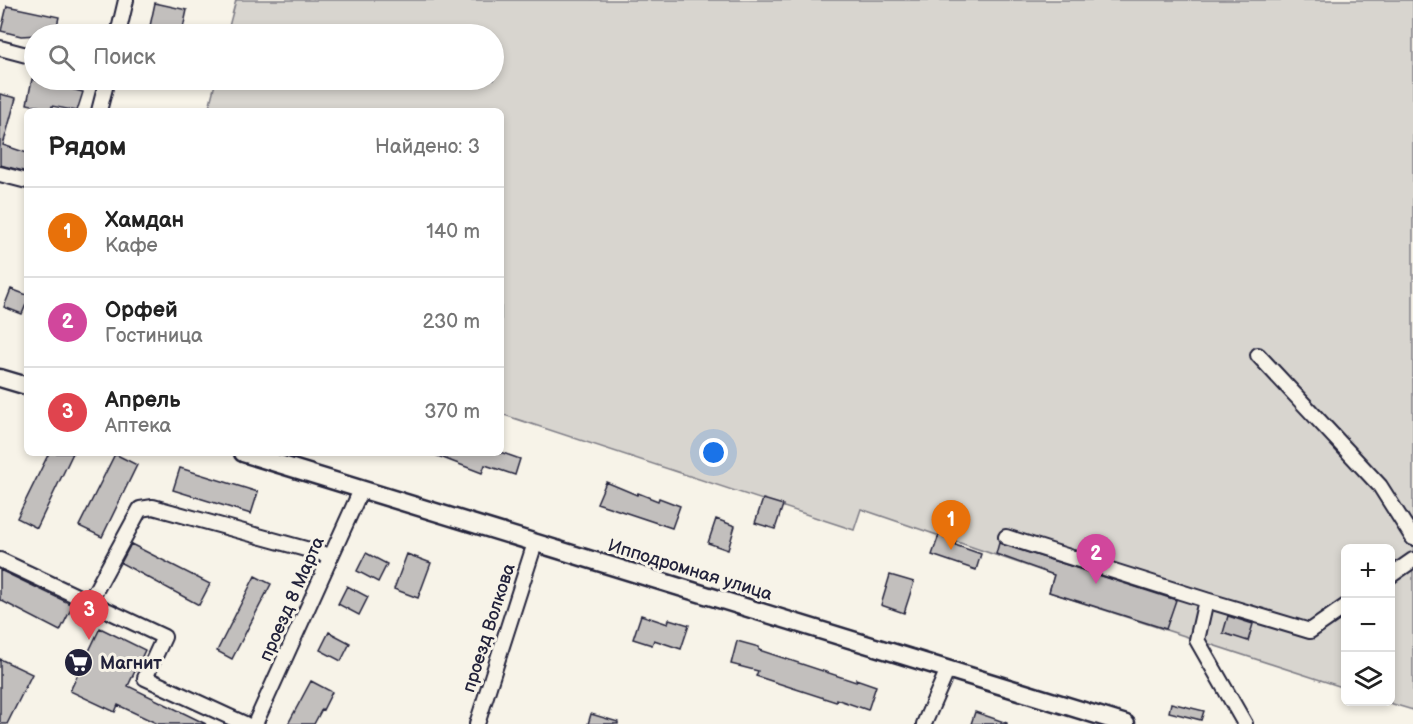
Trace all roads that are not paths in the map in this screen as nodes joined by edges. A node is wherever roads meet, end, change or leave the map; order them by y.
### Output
1 (126, 0) edge
2 (120, 24) edge
3 (0, 48) edge
4 (24, 54) edge
5 (104, 90) edge
6 (100, 108) edge
7 (0, 174) edge
8 (24, 180) edge
9 (1258, 355) dead end
10 (0, 378) edge
11 (24, 385) edge
12 (253, 456) edge
13 (361, 490) junction
14 (1006, 537) dead end
15 (1413, 538) edge
16 (534, 543) junction
17 (331, 556) junction
18 (0, 560) edge
19 (1413, 560) edge
20 (1395, 573) edge
21 (1206, 600) junction
22 (90, 601) junction
23 (1341, 609) edge
24 (948, 669) junction
25 (245, 724) edge
26 (255, 724) edge
27 (477, 724) edge
28 (924, 724) edge
29 (1126, 724) edge
30 (1245, 724) edge

1 - 2 street
3 - 4 street
5 - 6 street
7 - 8 street
9 - 15 street
10 - 11 main road
12 - 13 main road, Ипподромная улица
13 - 16 main road, Ипподромная улица
13 - 17 street, проезд 8 Марта
14 - 21 street
16 - 24 main road, Ипподромная улица
16 - 27 street, проезд Волкова
17 - 22 street
17 - 26 street, проезд 8 Марта
18 - 22 street
19 - 20 street
21 - 23 street
21 - 30 street
22 - 25 street
24 - 28 street
24 - 29 main road, Ипподромная улица

